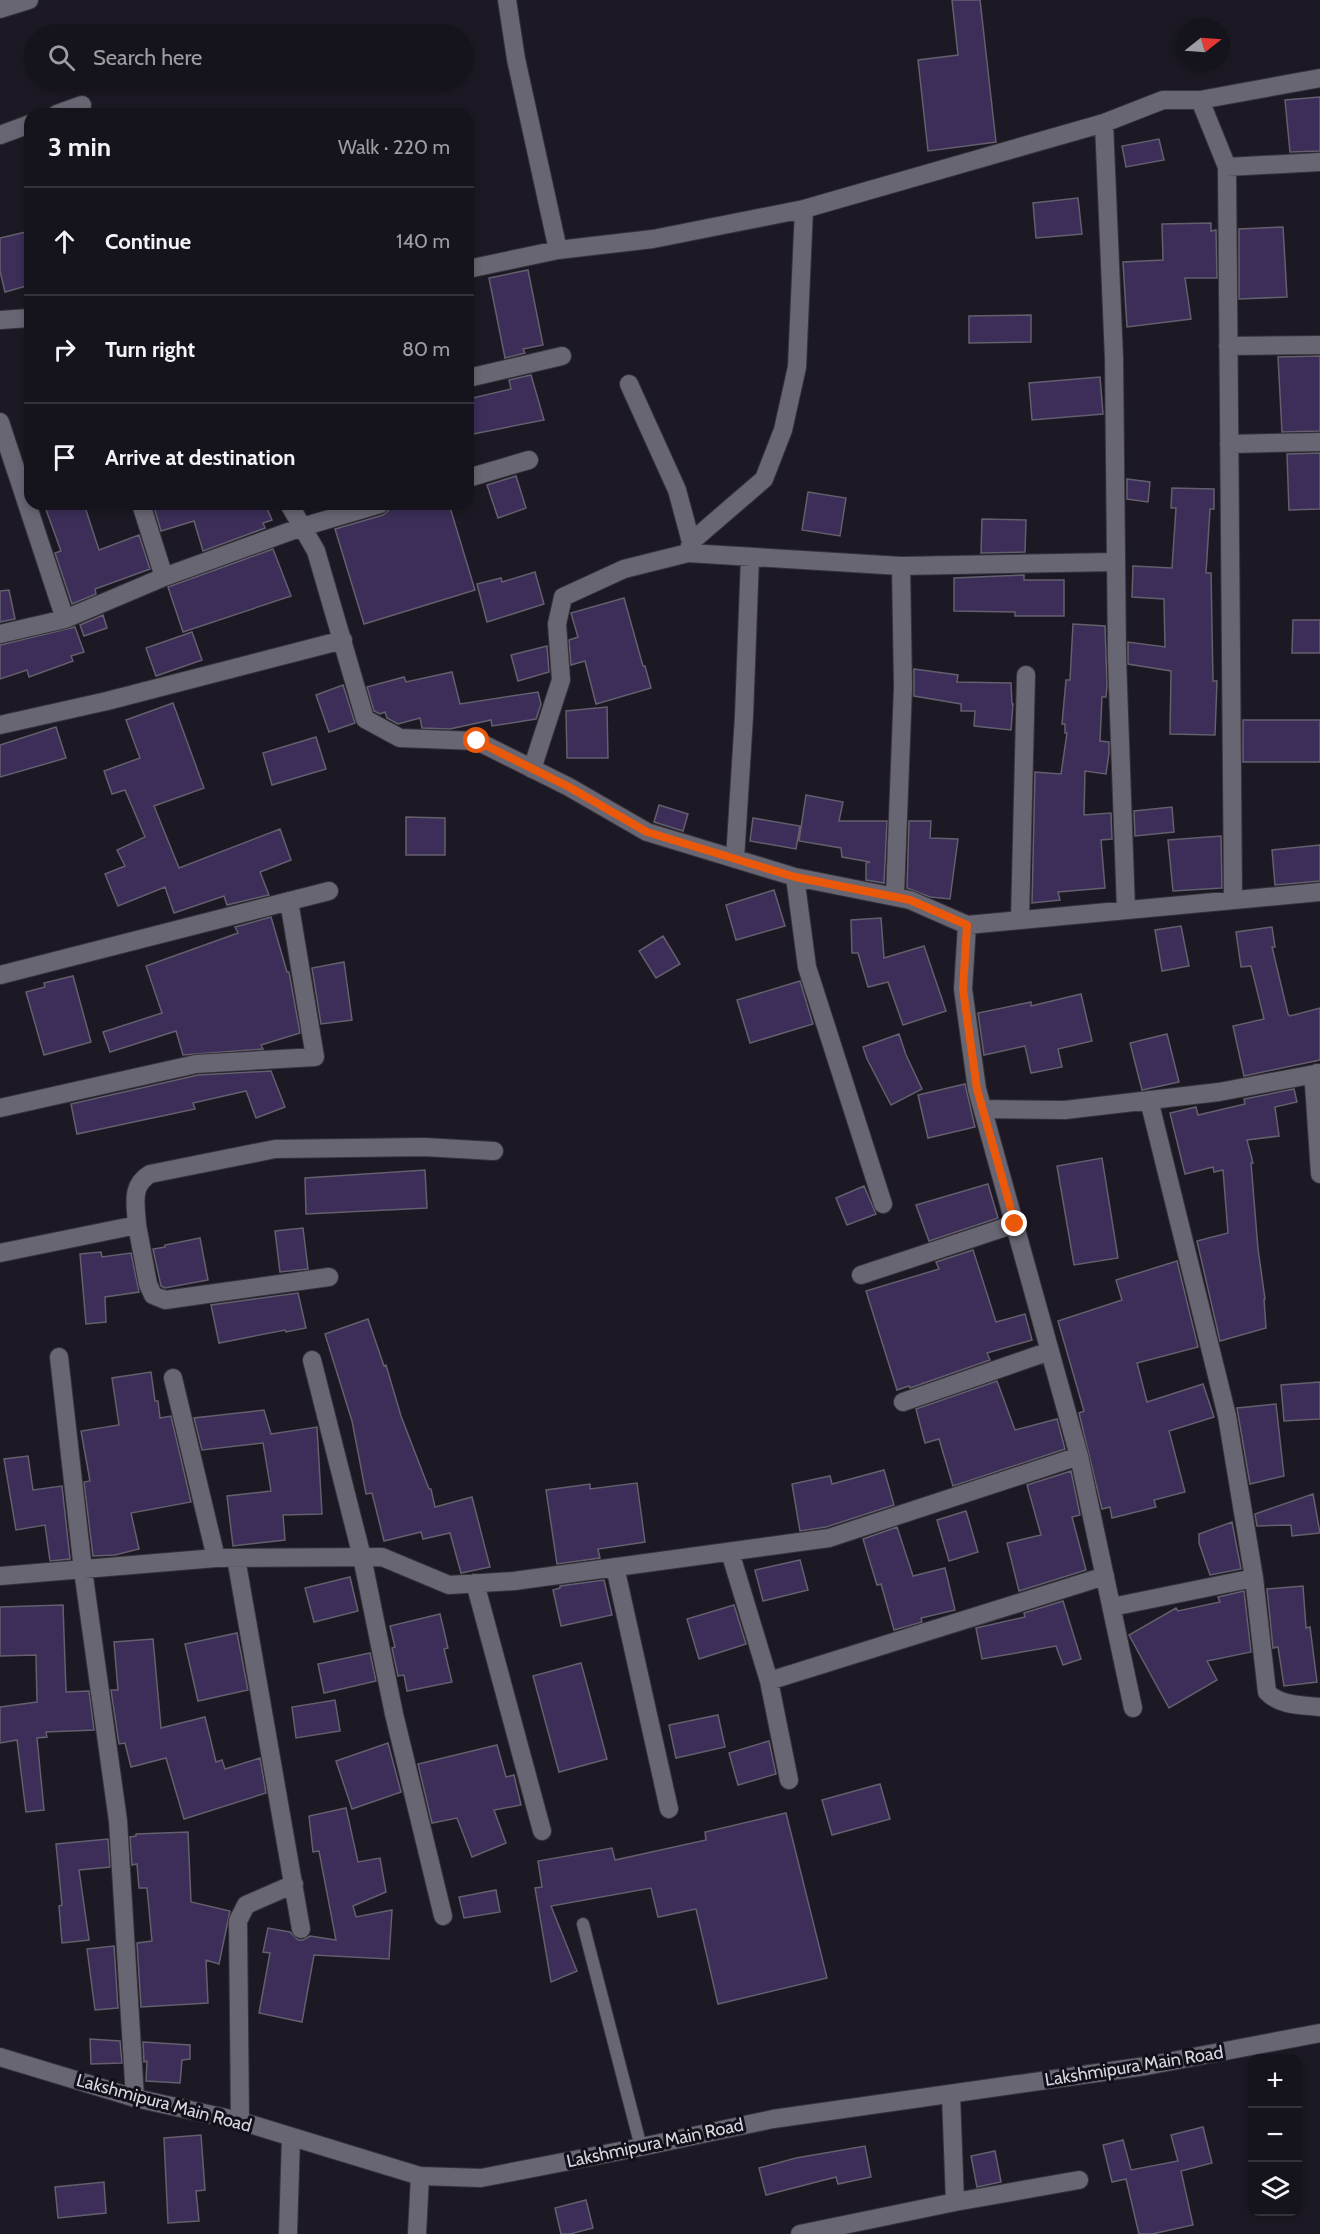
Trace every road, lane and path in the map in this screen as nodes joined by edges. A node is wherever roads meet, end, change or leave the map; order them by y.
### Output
1 (29, 0) edge
2 (507, 0) edge
3 (0, 9) edge
4 (1320, 78) edge
5 (1200, 100) junction
6 (82, 105) dead end
7 (74, 108) edge
8 (1104, 123) junction
9 (24, 126) edge
10 (0, 135) edge
11 (1320, 162) edge
12 (1227, 167) junction
13 (804, 210) junction
14 (558, 250) junction
15 (474, 268) edge
16 (24, 318) edge
17 (0, 320) edge
18 (1320, 345) edge
19 (1228, 346) junction
20 (562, 356) dead end
21 (474, 377) edge
22 (629, 384) dead end
23 (0, 422) edge
24 (1320, 442) edge
25 (1229, 444) junction
26 (529, 460) dead end
27 (474, 476) edge
28 (24, 495) edge
29 (29, 510) edge
30 (143, 510) edge
31 (292, 510) edge
32 (360, 510) edge
33 (302, 527) junction
34 (690, 548) junction
35 (750, 557) junction
36 (1116, 562) junction
37 (901, 566) junction
38 (164, 577) junction
39 (65, 619) junction
40 (0, 634) edge
41 (344, 640) junction
42 (1026, 675) dead end
43 (0, 725) edge
44 (532, 769) junction
45 (735, 859) junction
46 (795, 877) junction
47 (329, 891) dead end
48 (1320, 892) edge
49 (895, 896) junction
50 (1233, 900) junction
51 (289, 901) junction
52 (1126, 910) junction
53 (1020, 920) junction
54 (967, 925) junction
55 (0, 975) edge
56 (1319, 1073) edge
57 (1149, 1100) junction
58 (0, 1108) edge
59 (983, 1109) junction
60 (495, 1151) dead end
61 (1320, 1174) edge
62 (883, 1204) dead end
63 (1015, 1224) junction
64 (137, 1225) junction
65 (0, 1253) edge
66 (861, 1275) dead end
67 (330, 1277) dead end
68 (1050, 1351) junction
69 (59, 1357) dead end
70 (312, 1360) dead end
71 (173, 1378) dead end
72 (903, 1402) dead end
73 (1079, 1456) junction
74 (730, 1552) junction
75 (362, 1557) junction
76 (216, 1558) junction
77 (236, 1558) junction
78 (615, 1567) junction
79 (83, 1570) junction
80 (0, 1576) edge
81 (1105, 1576) junction
82 (1254, 1578) junction
83 (475, 1583) junction
84 (1112, 1607) junction
85 (769, 1681) junction
86 (1320, 1707) edge
87 (1133, 1708) dead end
88 (789, 1780) dead end
89 (669, 1809) dead end
90 (542, 1832) dead end
91 (294, 1884) junction
92 (443, 1916) dead end
93 (583, 1924) dead end
94 (301, 1929) dead end
95 (1320, 2033) edge
96 (0, 2057) edge
97 (951, 2095) junction
98 (135, 2097) junction
99 (240, 2121) junction
100 (291, 2137) junction
101 (641, 2147) junction
102 (420, 2176) junction
103 (1079, 2180) dead end
104 (955, 2202) junction
105 (288, 2234) edge
106 (417, 2234) edge
107 (800, 2234) edge

1 - 3 street
2 - 14 street
4 - 5 street
5 - 8 street
5 - 12 street
6 - 7 street
8 - 13 street
8 - 36 street
9 - 10 street
11 - 12 street
12 - 19 street
13 - 14 street
13 - 34 street
14 - 15 street
16 - 17 street
18 - 19 street
19 - 25 street
20 - 21 street
22 - 34 street
23 - 28 street
24 - 25 street
25 - 50 street
26 - 27 street
29 - 39 street
30 - 38 street
31 - 33 street
32 - 33 street
33 - 38 street
33 - 41 street
34 - 35 street
34 - 44 street
35 - 37 street
35 - 45 street
36 - 37 street
36 - 52 street
37 - 49 street
38 - 39 street
39 - 40 street
41 - 43 street
41 - 44 street
42 - 53 street
44 - 45 street
45 - 46 street
46 - 49 street
46 - 62 street
47 - 51 street
48 - 50 street
49 - 54 street
50 - 52 street
51 - 55 street
51 - 58 street
52 - 53 street
53 - 54 street
54 - 59 street
56 - 57 street
56 - 61 street
57 - 59 street
57 - 82 street
59 - 63 street
60 - 64 street
63 - 66 street
63 - 68 street
64 - 65 street
64 - 67 street
68 - 72 street
68 - 73 street
69 - 79 street
70 - 75 street
71 - 76 street
73 - 74 street
73 - 81 street
74 - 78 street
74 - 85 street
75 - 77 street
75 - 83 street
75 - 92 street
76 - 77 street
76 - 79 street
77 - 91 street
78 - 83 street
78 - 89 street
79 - 80 street
79 - 98 street
81 - 84 street
81 - 85 street
82 - 84 street
82 - 86 street
83 - 90 street
84 - 87 street
85 - 88 street
91 - 94 street
91 - 99 street
93 - 101 lane
95 - 97 street, Lakshmipura Main Road
96 - 98 street, Lakshmipura Main Road
97 - 101 street, Lakshmipura Main Road
97 - 104 street
98 - 99 street, Lakshmipura Main Road
99 - 100 street, Lakshmipura Main Road
100 - 102 street, Lakshmipura Main Road
100 - 105 street
101 - 102 street, Lakshmipura Main Road
102 - 106 street
103 - 104 street
104 - 107 street

